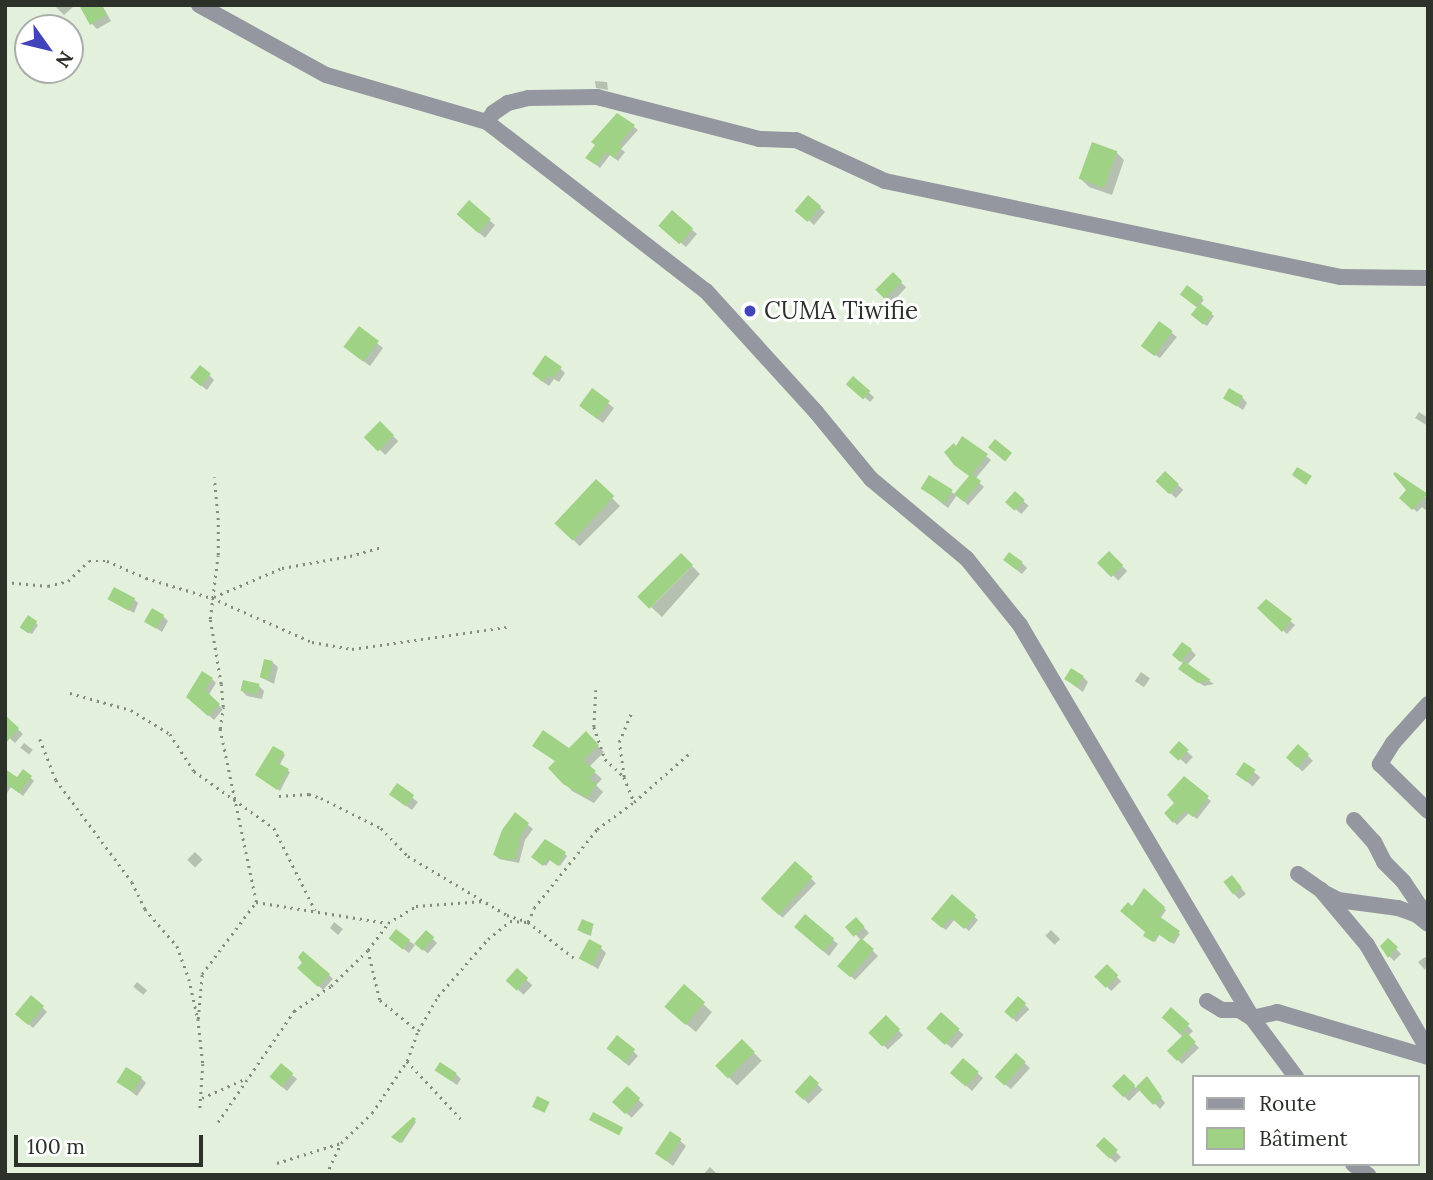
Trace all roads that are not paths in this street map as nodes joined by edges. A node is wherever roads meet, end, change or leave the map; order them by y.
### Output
1 (199, 5) edge
2 (487, 122) junction
3 (1428, 278) edge
4 (1428, 704) edge
5 (1428, 811) edge
6 (1354, 821) dead end
7 (1298, 874) dead end
8 (1321, 890) junction
9 (1428, 918) edge
10 (1428, 924) edge
11 (1207, 1001) dead end
12 (1252, 1018) junction
13 (1428, 1050) edge
14 (1428, 1057) edge
15 (1295, 1075) edge

1 - 2 street
2 - 3 street
2 - 12 street
4 - 5 street
6 - 9 street
7 - 8 street
8 - 10 street
8 - 13 street
11 - 12 street
12 - 14 street
12 - 15 street

